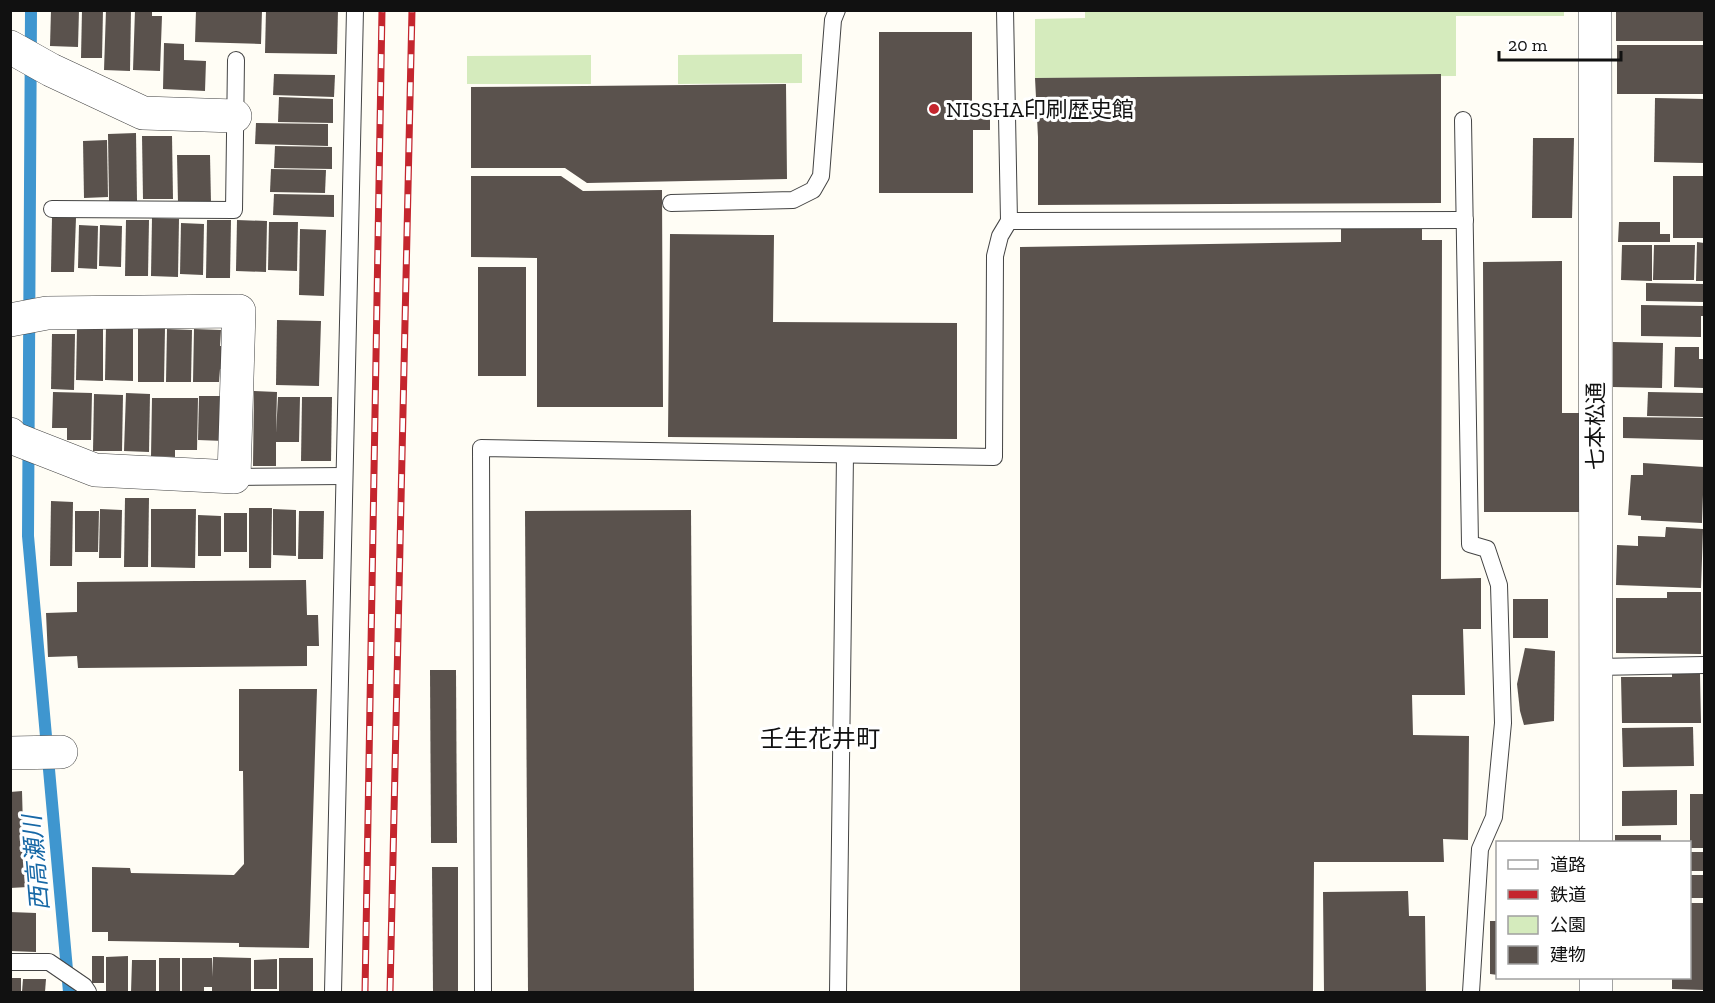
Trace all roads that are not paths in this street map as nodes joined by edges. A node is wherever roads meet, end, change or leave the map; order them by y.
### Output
1 (355, 10) edge
2 (837, 10) edge
3 (1005, 10) edge
4 (1595, 10) edge
5 (10, 47) edge
6 (236, 60) dead end
7 (235, 116) junction
8 (1463, 120) dead end
9 (671, 203) dead end
10 (52, 209) dead end
11 (1465, 220) junction
12 (1009, 221) junction
13 (11, 320) edge
14 (12, 436) edge
15 (844, 454) junction
16 (344, 476) junction
17 (234, 477) junction
18 (1704, 665) edge
19 (1596, 667) junction
20 (14, 752) edge
21 (61, 752) dead end
22 (1596, 841) edge
23 (10, 962) edge
24 (86, 989) edge
25 (333, 993) edge
26 (483, 993) edge
27 (838, 993) edge
28 (1471, 993) edge

1 - 16 lane
2 - 9 lane
3 - 12 lane
4 - 19 street, 七本松通
5 - 7 street
6 - 7 lane
7 - 10 lane
8 - 11 lane
11 - 12 lane
11 - 28 lane
12 - 15 lane
13 - 17 street
14 - 17 street
15 - 26 lane
15 - 27 lane
16 - 17 lane
16 - 25 lane
18 - 19 lane
19 - 22 street, 七本松通
20 - 21 street
23 - 24 lane

